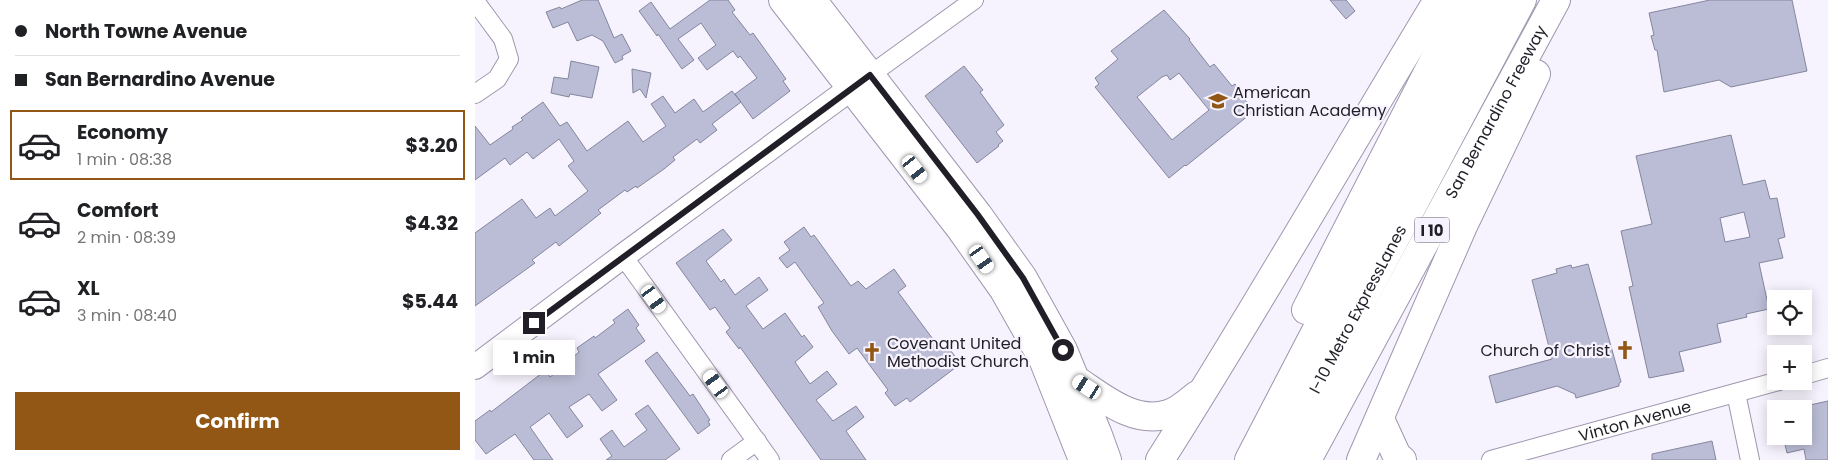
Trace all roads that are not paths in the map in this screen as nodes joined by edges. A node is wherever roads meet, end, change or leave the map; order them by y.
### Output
1 (783, 0) edge
2 (812, 0) edge
3 (974, 0) edge
4 (1438, 0) edge
5 (1465, 0) edge
6 (1492, 0) edge
7 (1522, 0) edge
8 (1557, 0) edge
9 (1571, 0) edge
10 (475, 1) edge
11 (861, 81) junction
12 (475, 94) edge
13 (623, 256) junction
14 (475, 367) edge
15 (1828, 368) edge
16 (1812, 373) edge
17 (1076, 380) junction
18 (1767, 384) edge
19 (1204, 390) junction
20 (1736, 393) junction
21 (1379, 419) junction
22 (757, 441) junction
23 (731, 460) edge
24 (770, 460) edge
25 (1083, 460) edge
26 (1107, 460) edge
27 (1160, 460) edge
28 (1229, 460) edge
29 (1249, 460) edge
30 (1277, 460) edge
31 (1307, 460) edge
32 (1361, 460) edge
33 (1402, 460) edge
34 (1491, 460) edge
35 (1750, 460) edge

1 - 11 main road
2 - 11 main road
3 - 11 street
4 - 19 main road
5 - 28 main road
6 - 29 main road, I-10 Metro ExpressLanes
7 - 30 main road, I-10 Metro ExpressLanes
8 - 31 main road, San Bernardino Freeway / I 10
9 - 21 main road
10 - 12 street
11 - 13 main road
11 - 17 main road
11 - 25 main road
13 - 14 main road
13 - 22 street
15 - 16 street
17 - 19 main road
17 - 26 main road
18 - 20 street, Vinton Avenue
19 - 27 main road
20 - 34 street, Vinton Avenue
20 - 35 street
21 - 32 main road
21 - 33 main road
22 - 23 street
22 - 24 street

